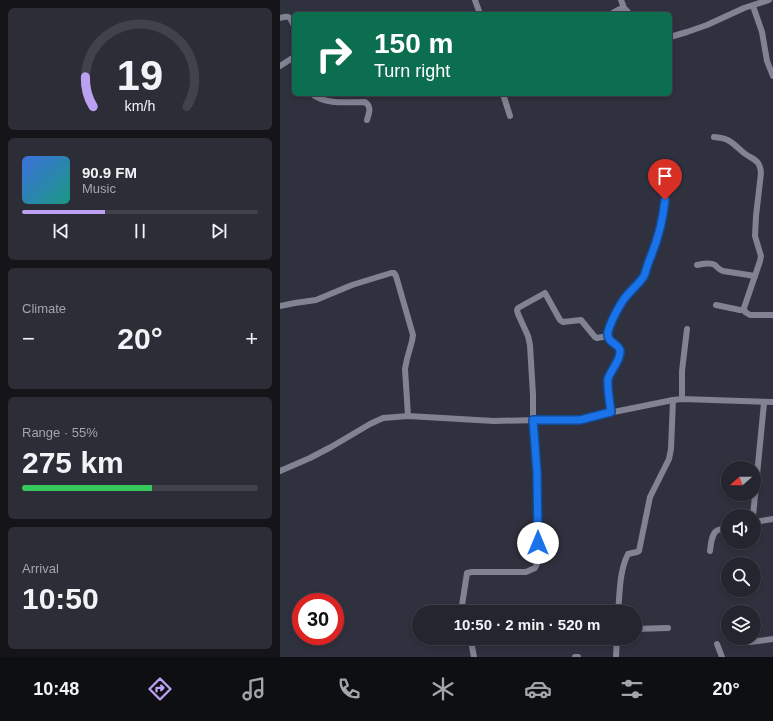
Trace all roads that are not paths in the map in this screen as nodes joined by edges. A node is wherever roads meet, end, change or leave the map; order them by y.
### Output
1 (475, 0) edge
2 (621, 0) edge
3 (769, 0) edge
4 (753, 6) junction
5 (624, 8) junction
6 (479, 12) edge
7 (614, 12) edge
8 (628, 12) edge
9 (280, 18) edge
10 (292, 22) edge
11 (672, 36) edge
12 (292, 59) edge
13 (280, 66) edge
14 (773, 76) edge
15 (315, 96) edge
16 (504, 96) edge
17 (510, 116) dead end
18 (367, 120) dead end
19 (714, 136) dead end
20 (665, 191) dead end
21 (697, 265) dead end
22 (755, 276) junction
23 (716, 305) dead end
24 (280, 306) edge
25 (744, 310) junction
26 (773, 315) edge
27 (687, 329) dead end
28 (608, 336) junction
29 (682, 399) junction
30 (673, 400) junction
31 (764, 402) junction
32 (773, 402) edge
33 (611, 412) junction
34 (408, 416) junction
35 (533, 420) junction
36 (280, 471) edge
37 (754, 509) edge
38 (773, 519) edge
39 (761, 521) edge
40 (721, 529) edge
41 (710, 551) dead end
42 (462, 605) edge
43 (619, 605) edge
44 (668, 628) dead end
45 (642, 629) edge
46 (773, 639) edge
47 (761, 641) edge
48 (717, 644) dead end
49 (472, 645) edge
50 (617, 645) edge
51 (474, 657) edge
52 (575, 657) edge
53 (578, 657) edge
54 (616, 657) edge
55 (722, 657) edge

1 - 6 street
2 - 5 street
3 - 4 street
4 - 11 street
4 - 14 street
5 - 7 street
5 - 8 street
9 - 10 street
12 - 13 street
15 - 18 street
16 - 17 street
19 - 22 street
20 - 28 street
21 - 22 street
22 - 25 street
23 - 25 street
24 - 34 street
25 - 26 street
27 - 29 street
28 - 33 street
28 - 35 street
29 - 30 street
29 - 31 street
30 - 33 street
30 - 43 street
31 - 32 street
31 - 37 street
33 - 35 street
34 - 35 street
34 - 36 street
35 - 42 street
38 - 39 street
40 - 41 street
44 - 45 street
46 - 47 street
48 - 55 street
49 - 51 street
50 - 54 street
52 - 53 street

